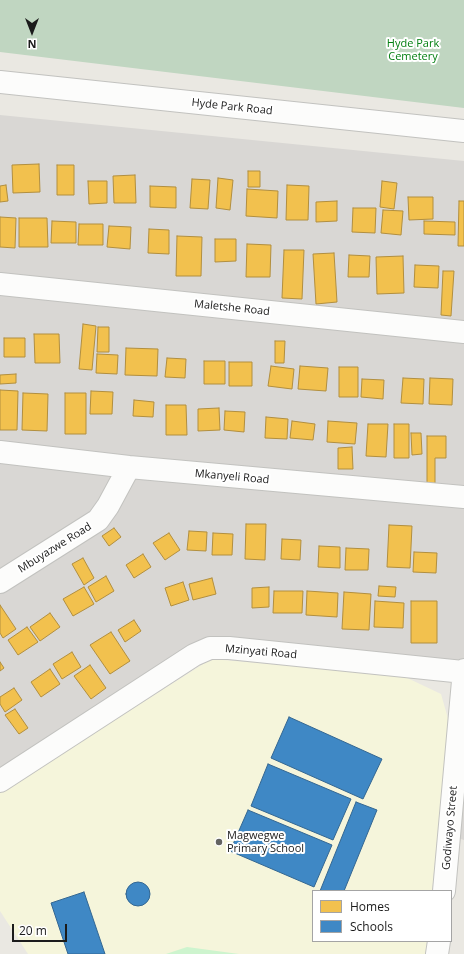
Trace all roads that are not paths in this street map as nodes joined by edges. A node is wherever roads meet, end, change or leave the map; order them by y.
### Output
1 (0, 82) edge
2 (464, 131) edge
3 (0, 284) edge
4 (464, 332) edge
5 (0, 452) edge
6 (129, 467) junction
7 (464, 497) edge
8 (0, 582) edge
9 (464, 671) edge
10 (0, 781) edge
11 (456, 844) edge
12 (444, 890) edge
13 (439, 942) edge
14 (437, 954) edge

1 - 2 street, Hyde Park Road
3 - 4 street, Maletshe Road
5 - 6 street, Mkanyeli Road
6 - 7 street, Mkanyeli Road
6 - 8 street, Mbuyazwe Road
9 - 10 street, Mzinyati Road
9 - 11 street, Godiwayo Street
11 - 12 street, Godiwayo Street
13 - 14 street

